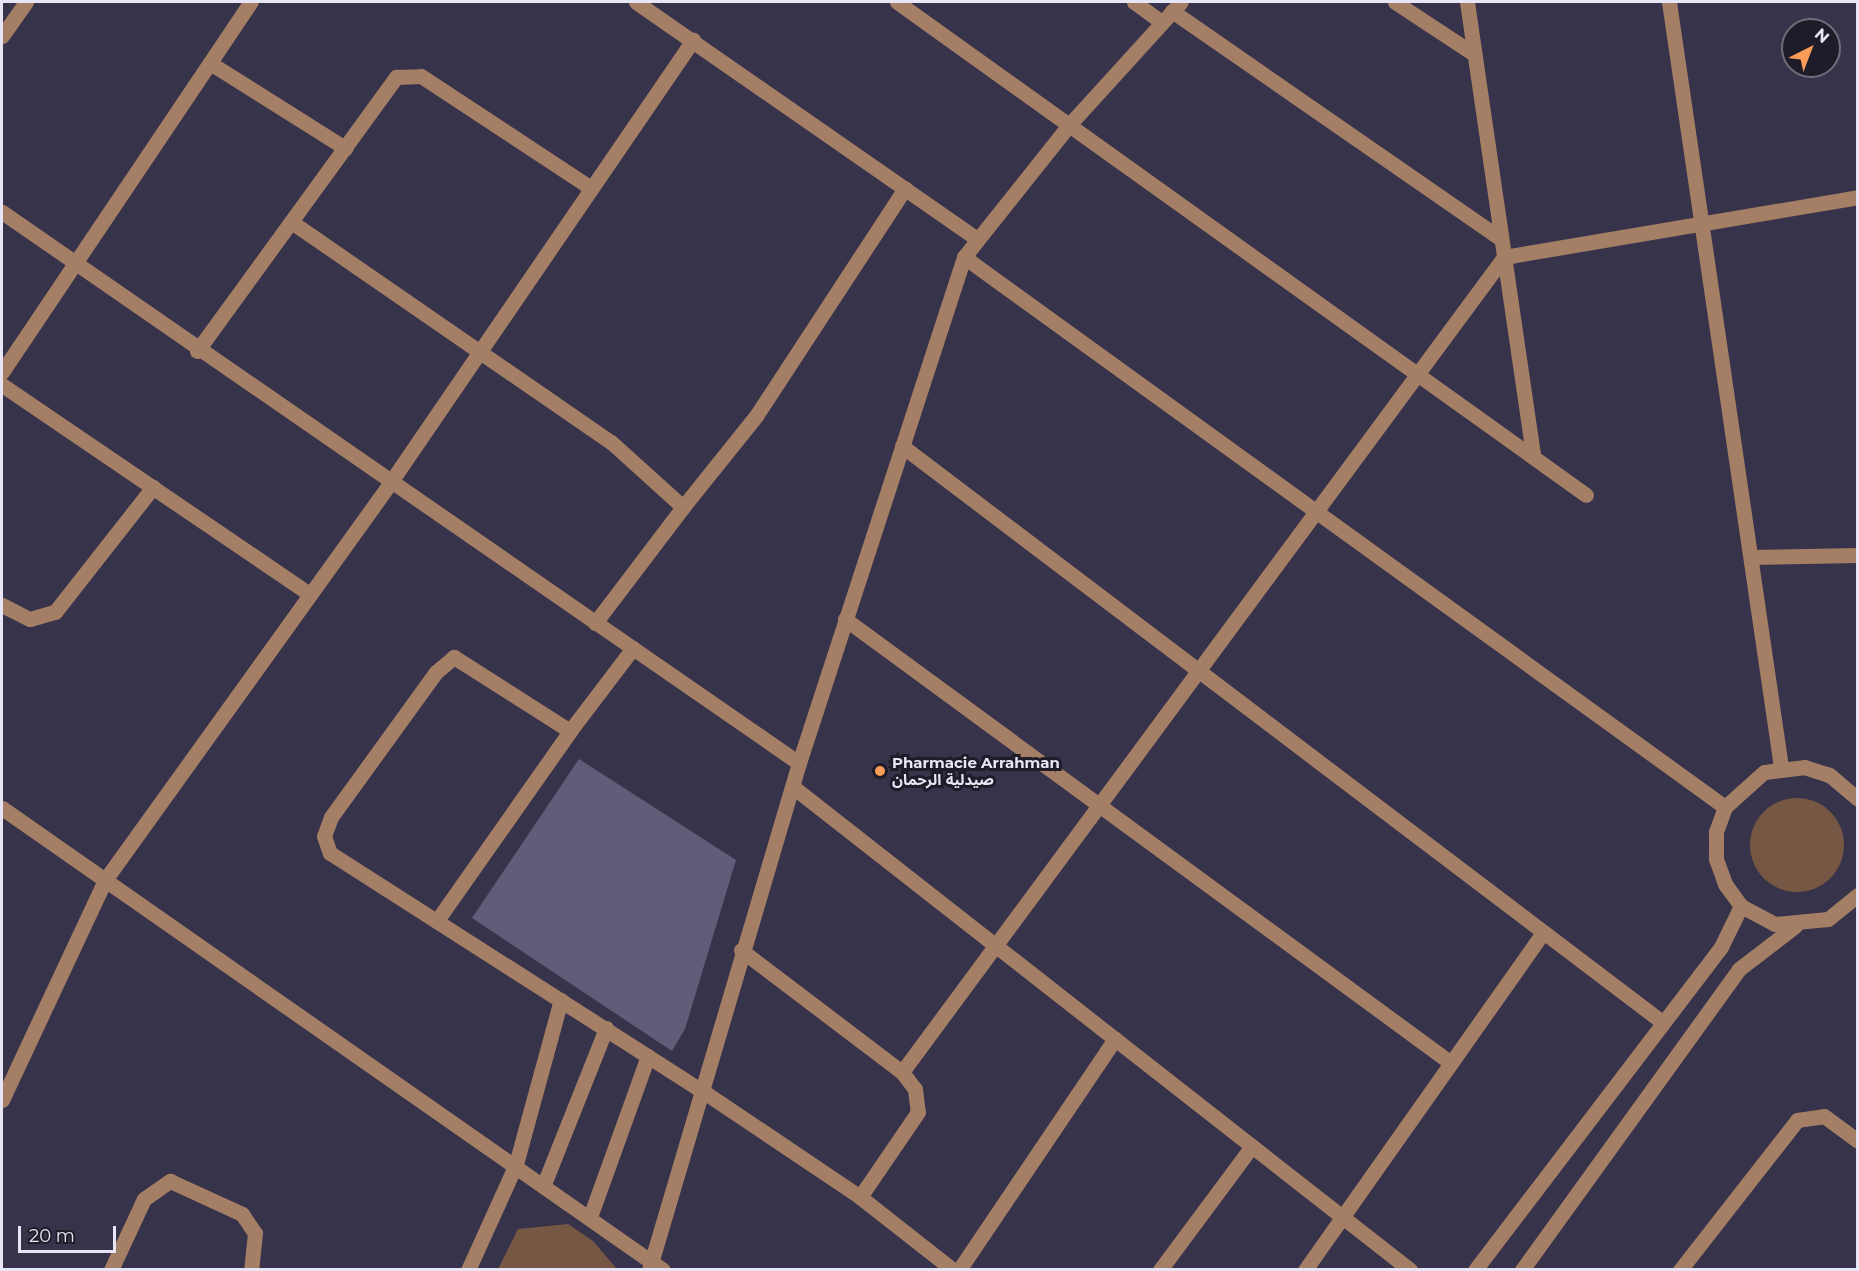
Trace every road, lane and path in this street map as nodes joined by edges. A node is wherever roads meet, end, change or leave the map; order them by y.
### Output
1 (26, 2) edge
2 (251, 2) edge
3 (638, 2) edge
4 (897, 2) edge
5 (1134, 2) edge
6 (1395, 2) edge
7 (1467, 2) edge
8 (1669, 2) edge
9 (1172, 12) edge
10 (2, 36) edge
11 (693, 40) junction
12 (1474, 54) junction
13 (210, 63) junction
14 (1069, 125) junction
15 (345, 148) junction
16 (591, 188) junction
17 (905, 188) junction
18 (1857, 197) edge
19 (2, 212) edge
20 (1703, 219) junction
21 (293, 223) junction
22 (975, 237) junction
23 (1501, 239) junction
24 (964, 257) junction
25 (1504, 257) junction
26 (76, 264) junction
27 (197, 351) junction
28 (479, 353) junction
29 (2, 372) edge
30 (1417, 374) junction
31 (2, 384) edge
32 (902, 446) junction
33 (1533, 457) junction
34 (390, 483) junction
35 (153, 487) junction
36 (1586, 495) dead end
37 (683, 507) junction
38 (1322, 510) junction
39 (1857, 555) edge
40 (1751, 557) junction
41 (310, 594) junction
42 (2, 605) edge
43 (845, 620) junction
44 (595, 622) junction
45 (633, 648) junction
46 (1200, 671) junction
47 (570, 731) junction
48 (799, 763) junction
49 (1781, 767) junction
50 (793, 787) junction
51 (1857, 799) edge
52 (1098, 802) junction
53 (1725, 807) junction
54 (2, 808) edge
55 (105, 880) junction
56 (1857, 897) edge
57 (1741, 906) junction
58 (438, 919) junction
59 (1795, 926) junction
60 (1544, 932) junction
61 (995, 945) junction
62 (741, 950) junction
63 (561, 1000) junction
64 (1661, 1021) junction
65 (606, 1028) junction
66 (1115, 1040) junction
67 (648, 1056) junction
68 (1451, 1063) junction
69 (902, 1072) junction
70 (704, 1092) junction
71 (2, 1100) edge
72 (1857, 1141) edge
73 (1252, 1146) junction
74 (516, 1164) junction
75 (544, 1184) junction
76 (860, 1197) junction
77 (590, 1217) junction
78 (1342, 1217) junction
79 (655, 1267) edge
80 (111, 1269) edge
81 (251, 1269) edge
82 (468, 1269) edge
83 (954, 1269) edge
84 (959, 1269) edge
85 (1160, 1269) edge
86 (1305, 1269) edge
87 (1410, 1269) edge
88 (1475, 1269) edge
89 (1522, 1269) edge
90 (1680, 1269) edge

1 - 10 street
2 - 13 street
3 - 11 street
4 - 14 street
5 - 9 street
6 - 12 street
7 - 12 street
8 - 20 street
9 - 14 street
9 - 23 street
11 - 16 street
11 - 17 street
12 - 23 street
13 - 15 street
13 - 26 street
14 - 22 street
14 - 30 street
15 - 16 street
15 - 21 street
16 - 28 street
17 - 22 street
17 - 37 street
18 - 20 street
19 - 26 street
20 - 25 street
20 - 40 street
21 - 27 street
21 - 28 street
22 - 24 street
23 - 25 street
24 - 32 street
24 - 38 street
25 - 30 street
25 - 33 street
26 - 27 street
26 - 29 street
27 - 34 street
28 - 34 street
28 - 37 street
30 - 33 street
30 - 38 street
31 - 35 street
32 - 43 street
32 - 46 street
33 - 36 street
34 - 41 street
34 - 44 street
35 - 41 street
35 - 42 street
37 - 44 street
38 - 46 street
38 - 53 street
39 - 40 street
40 - 49 street
41 - 55 street
43 - 48 street
43 - 52 street
44 - 45 street
45 - 47 street
45 - 48 street
46 - 52 street
46 - 60 street
47 - 58 street
47 - 58 street
48 - 50 street
49 - 51 street
49 - 53 street
50 - 61 street
50 - 62 street
52 - 61 street
52 - 68 street
53 - 57 street
54 - 55 street
55 - 71 street
55 - 74 street
56 - 59 street
57 - 59 street
57 - 64 street
58 - 63 street
59 - 89 street
60 - 64 street
60 - 68 street
61 - 66 street
61 - 69 street
62 - 69 street
62 - 70 street
63 - 65 street
63 - 74 street
64 - 88 street
65 - 67 street
65 - 75 street
66 - 73 street
66 - 84 street
67 - 70 street
67 - 77 street
68 - 78 street
69 - 76 street
70 - 76 street
70 - 79 street
72 - 90 street
73 - 78 street
73 - 85 street
74 - 75 street
74 - 82 street
75 - 77 street
76 - 83 street
77 - 79 street
78 - 86 street
78 - 87 street
80 - 81 street

